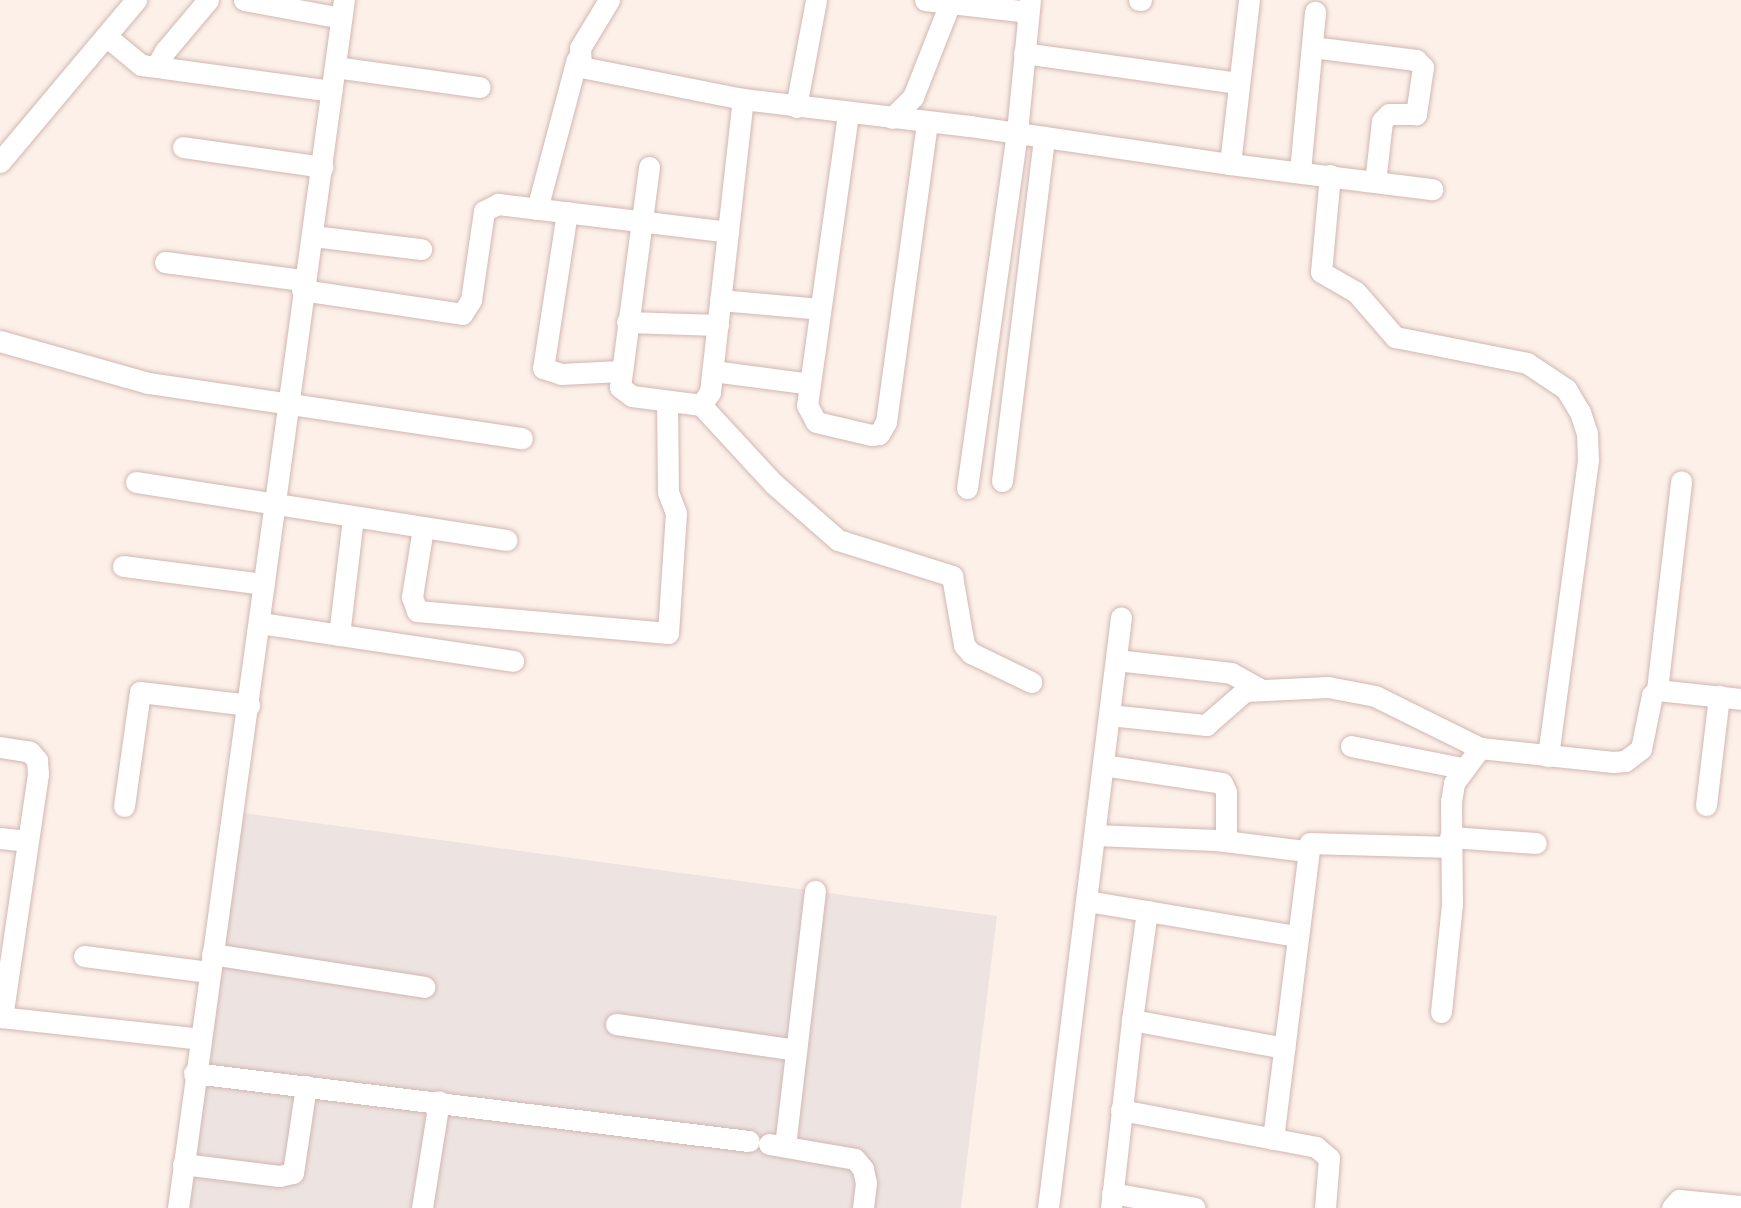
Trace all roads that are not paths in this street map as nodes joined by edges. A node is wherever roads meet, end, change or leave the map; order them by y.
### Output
1 (136, 0) edge
2 (208, 0) edge
3 (244, 0) edge
4 (609, 0) edge
5 (816, 0) edge
6 (925, 0) edge
7 (1249, 0) edge
8 (950, 3) junction
9 (1029, 6) edge
10 (343, 9) edge
11 (1315, 12) dead end
12 (106, 36) junction
13 (1312, 47) junction
14 (1024, 53) junction
15 (578, 59) junction
16 (335, 67) junction
17 (164, 68) junction
18 (1238, 83) junction
19 (480, 87) dead end
20 (331, 92) junction
21 (743, 99) junction
22 (796, 107) junction
23 (848, 114) junction
24 (892, 118) junction
25 (927, 122) junction
26 (1017, 132) junction
27 (1044, 137) junction
28 (183, 147) dead end
29 (0, 162) edge
30 (1230, 164) junction
31 (323, 167) junction
32 (649, 167) dead end
33 (1300, 170) junction
34 (1330, 175) junction
35 (1375, 181) junction
36 (1432, 189) dead end
37 (537, 209) junction
38 (567, 212) junction
39 (642, 222) junction
40 (728, 232) junction
41 (313, 236) junction
42 (421, 249) dead end
43 (165, 262) dead end
44 (302, 285) junction
45 (720, 300) junction
46 (820, 309) junction
47 (627, 322) junction
48 (718, 325) junction
49 (0, 341) edge
50 (713, 371) junction
51 (620, 372) junction
52 (810, 384) junction
53 (667, 402) junction
54 (289, 403) junction
55 (701, 405) junction
56 (522, 438) dead end
57 (1002, 481) dead end
58 (1681, 481) dead end
59 (136, 482) dead end
60 (967, 488) dead end
61 (274, 505) junction
62 (353, 517) junction
63 (423, 528) junction
64 (506, 540) dead end
65 (123, 566) dead end
66 (264, 584) junction
67 (1121, 617) dead end
68 (260, 623) junction
69 (339, 635) junction
70 (1116, 660) junction
71 (513, 662) dead end
72 (1031, 682) dead end
73 (1260, 689) junction
74 (1657, 690) junction
75 (1719, 696) junction
76 (1741, 699) edge
77 (249, 705) junction
78 (1109, 715) junction
79 (1351, 746) dead end
80 (0, 747) edge
81 (1480, 748) junction
82 (1548, 756) junction
83 (1103, 765) junction
84 (1462, 768) junction
85 (1706, 804) dead end
86 (124, 806) dead end
87 (1095, 835) junction
88 (0, 838) edge
89 (27, 841) junction
90 (1226, 841) junction
91 (1450, 842) junction
92 (1536, 843) dead end
93 (1306, 851) junction
94 (815, 891) dead end
95 (1087, 901) junction
96 (1147, 911) junction
97 (9, 920) edge
98 (1296, 936) junction
99 (84, 956) dead end
100 (210, 963) junction
101 (424, 987) dead end
102 (1441, 1012) dead end
103 (1, 1017) edge
104 (1132, 1020) junction
105 (616, 1024) dead end
106 (201, 1039) junction
107 (1284, 1048) junction
108 (796, 1050) junction
109 (194, 1073) junction
110 (306, 1086) junction
111 (439, 1101) junction
112 (1121, 1110) junction
113 (1273, 1139) junction
114 (767, 1144) junction
115 (183, 1164) junction
116 (1111, 1201) edge
117 (1161, 1205) edge
118 (1741, 1206) edge
119 (178, 1208) edge
120 (422, 1208) edge
121 (863, 1208) edge
122 (1048, 1208) edge
123 (1195, 1208) edge
124 (1325, 1208) edge
125 (1672, 1208) edge

1 - 12 street
2 - 17 street
3 - 10 street
4 - 15 street
5 - 22 street
6 - 8 street
7 - 18 street
8 - 9 street
8 - 24 street
9 - 14 street
10 - 16 street
11 - 13 street
12 - 17 street
12 - 29 street
13 - 33 street
13 - 35 street
14 - 18 street
14 - 26 street
15 - 21 street
15 - 37 street
16 - 19 street
16 - 20 street
17 - 20 street
18 - 30 street
20 - 31 street
21 - 22 street
21 - 40 street
22 - 23 street
23 - 24 street
23 - 46 street
24 - 25 street
25 - 26 street
25 - 52 street
26 - 27 street
26 - 60 street
27 - 30 street
27 - 57 street
28 - 31 street
30 - 33 street
31 - 41 street
32 - 39 street
33 - 34 street
34 - 35 street
34 - 82 street
35 - 36 street
37 - 38 street
37 - 44 street
38 - 39 street
38 - 51 street
39 - 40 street
39 - 47 street
40 - 45 street
41 - 42 street
41 - 44 street
43 - 44 street
44 - 54 street
45 - 46 street
45 - 48 street
46 - 52 street
47 - 48 street
47 - 51 street
48 - 50 street
49 - 54 street
50 - 52 street
50 - 55 street
51 - 53 street
53 - 55 street
53 - 63 street
54 - 56 street
54 - 61 street
55 - 72 street
58 - 74 street
59 - 61 street
61 - 62 street
61 - 66 street
62 - 63 street
62 - 69 street
63 - 64 street
65 - 66 street
66 - 68 street
67 - 70 street
68 - 69 street
68 - 77 street
69 - 71 street
70 - 73 street
70 - 78 street
73 - 78 street
73 - 81 street
74 - 75 street
74 - 82 street
75 - 76 street
75 - 85 street
77 - 86 street
77 - 100 street
78 - 83 street
79 - 84 street
80 - 89 street
81 - 82 street
81 - 84 street
83 - 87 street
83 - 90 street
84 - 91 street
87 - 90 street
87 - 95 street
88 - 89 street
89 - 97 street
90 - 93 street
91 - 92 street
91 - 93 street
91 - 102 street
93 - 98 street
94 - 108 street
95 - 96 street
95 - 122 street
96 - 98 street
96 - 104 street
97 - 103 street
98 - 107 street
99 - 100 street
100 - 101 street
100 - 106 street
103 - 106 street
104 - 107 street
104 - 112 street
105 - 108 street
106 - 109 street
107 - 113 street
108 - 114 street
109 - 110 street
109 - 115 street
110 - 111 street
110 - 115 street
111 - 114 street
111 - 120 street
112 - 113 street
112 - 116 street
113 - 124 street
114 - 121 street
115 - 119 street
116 - 117 street
117 - 123 street
118 - 125 street

